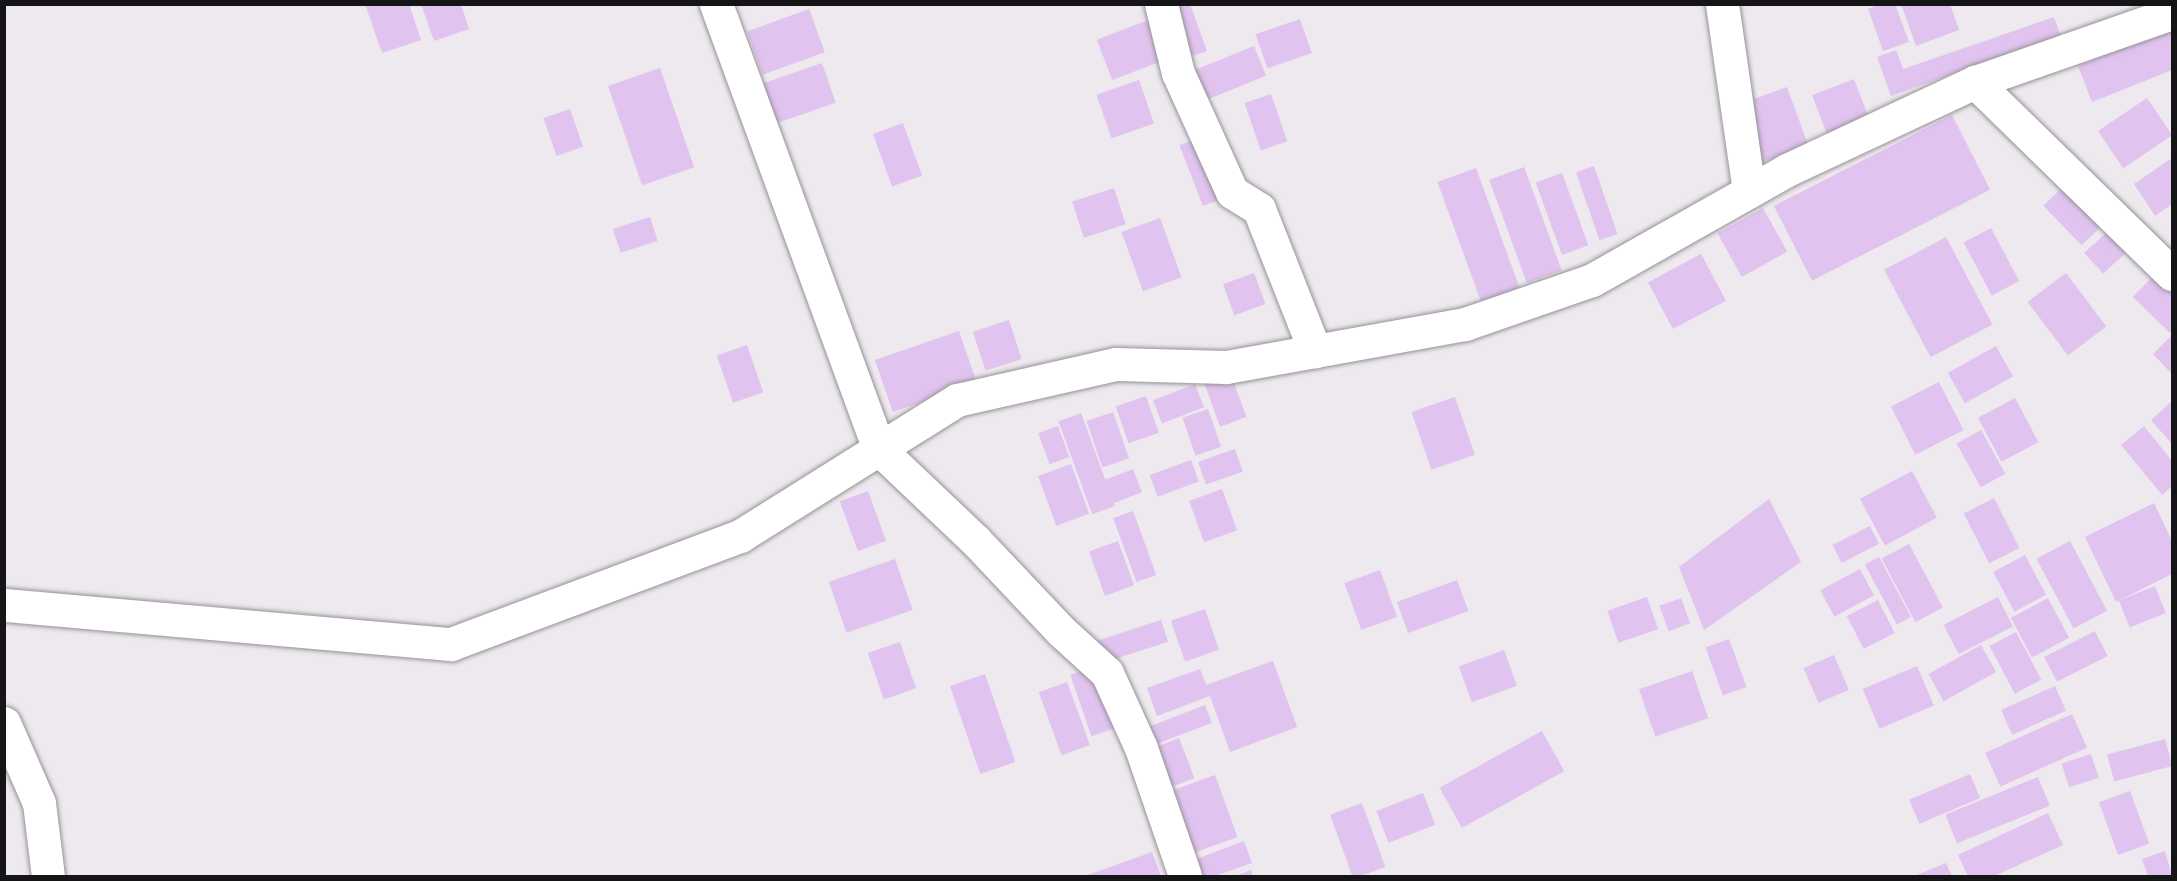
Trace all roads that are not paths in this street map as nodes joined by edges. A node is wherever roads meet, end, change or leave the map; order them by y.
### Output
1 (716, 4) edge
2 (1161, 4) edge
3 (1722, 4) edge
4 (2172, 13) edge
5 (1975, 82) junction
6 (1749, 191) junction
7 (2172, 274) edge
8 (1315, 351) junction
9 (879, 449) junction
10 (4, 605) edge
11 (4, 723) edge
12 (48, 876) edge
13 (1185, 876) edge

1 - 9 street
2 - 8 street
3 - 6 street
4 - 5 street
5 - 6 street
5 - 7 street
6 - 8 street
8 - 9 street
9 - 10 street
9 - 13 street
11 - 12 street

